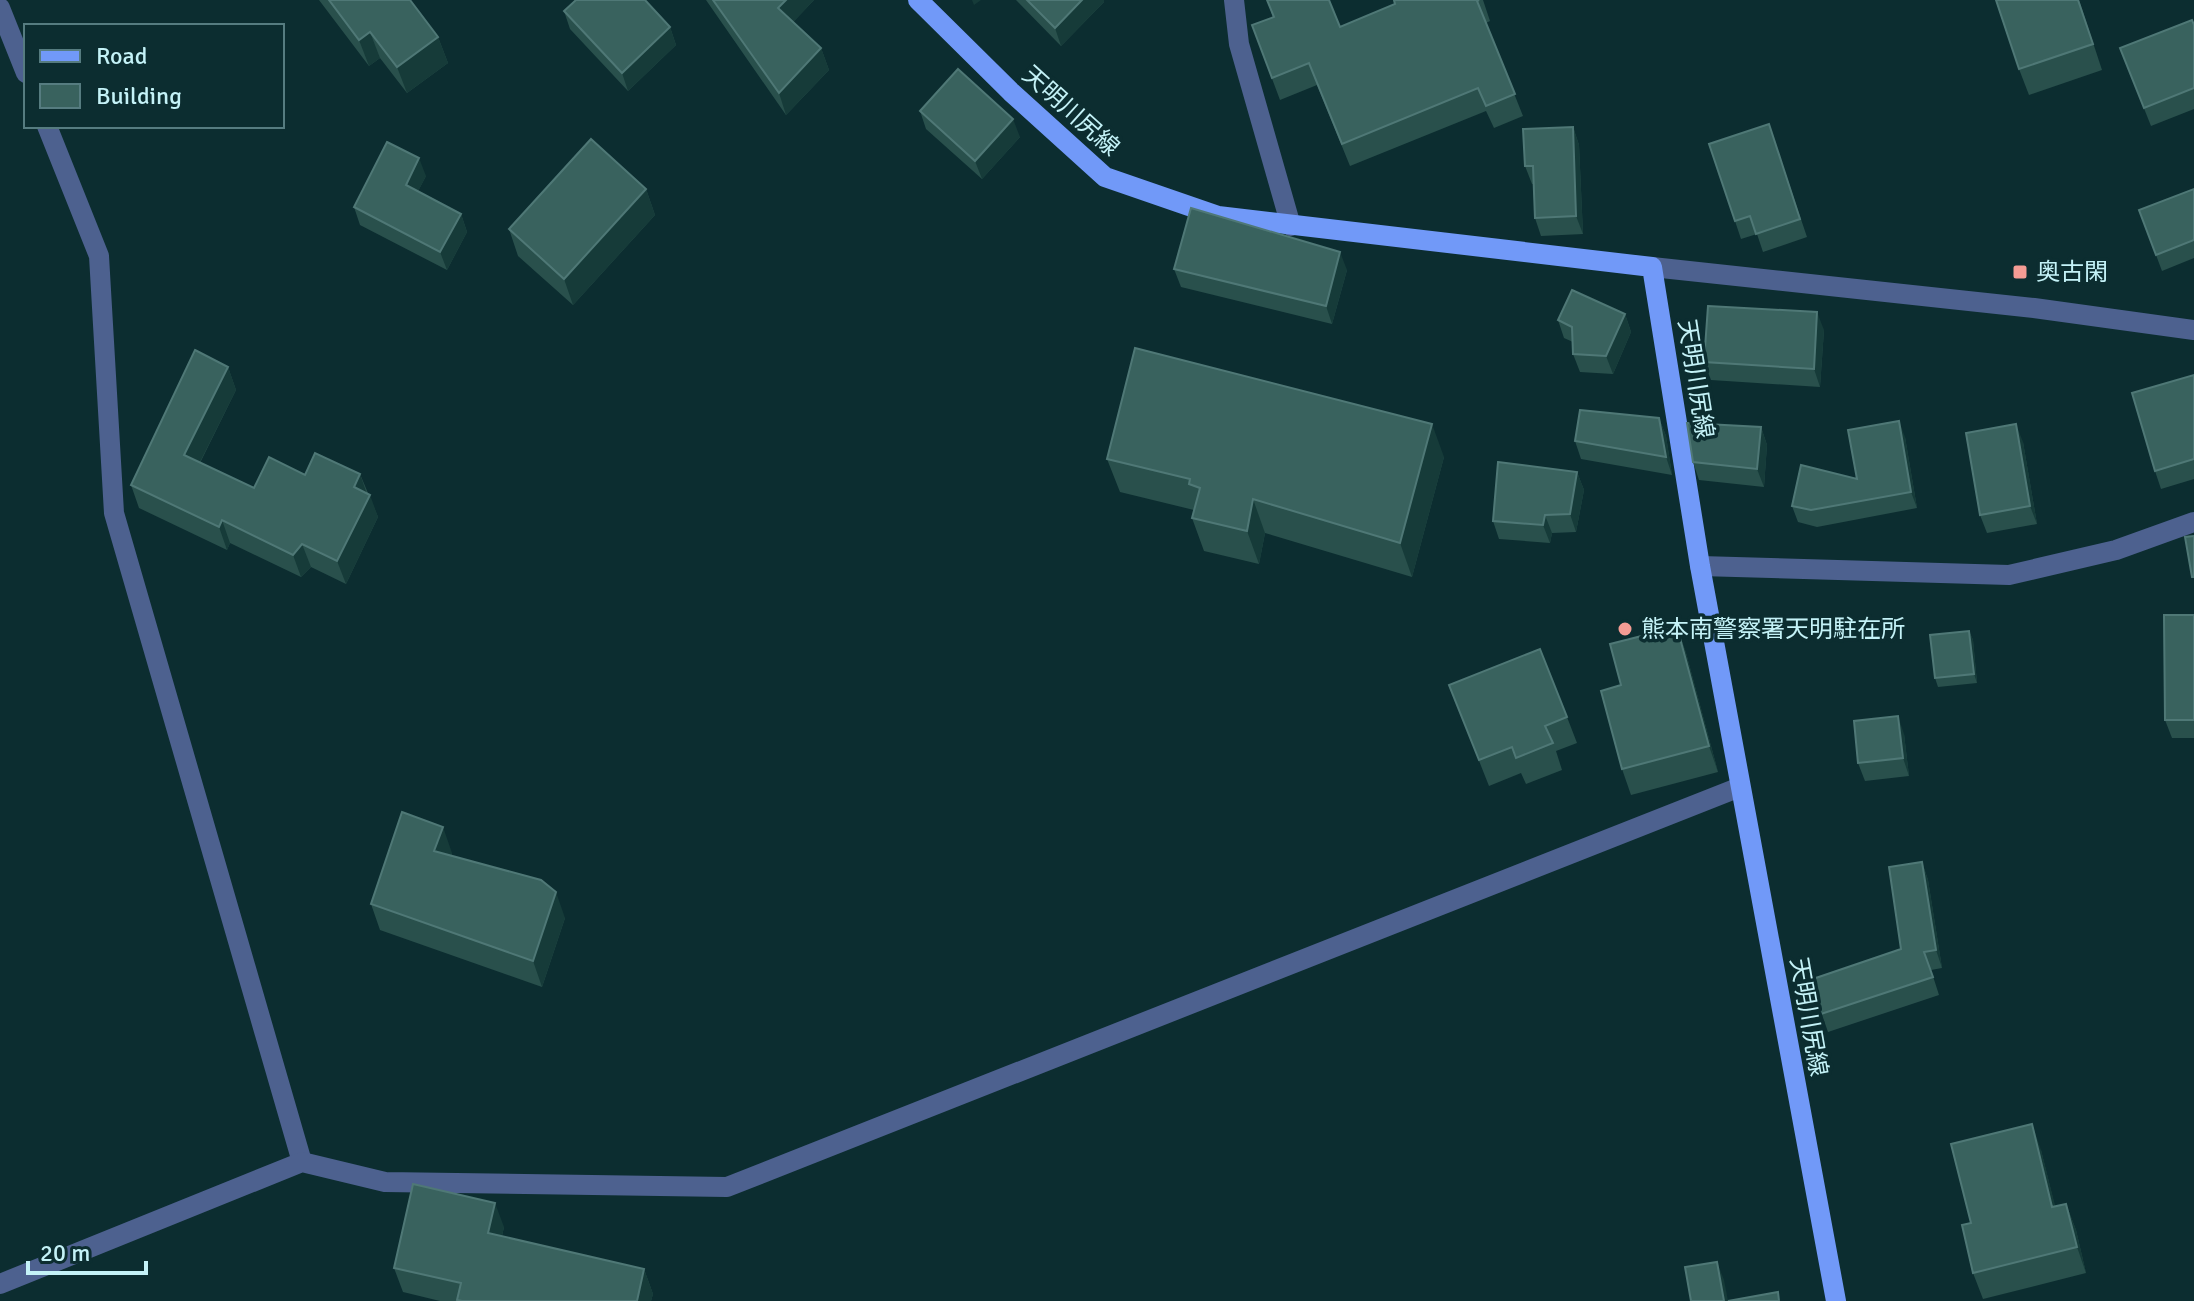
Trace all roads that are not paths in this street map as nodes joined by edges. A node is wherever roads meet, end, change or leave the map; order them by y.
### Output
1 (918, 0) edge
2 (1234, 0) edge
3 (0, 8) edge
4 (24, 68) edge
5 (48, 128) edge
6 (1291, 226) junction
7 (1652, 267) junction
8 (2194, 330) edge
9 (2194, 522) edge
10 (1700, 566) junction
11 (1740, 787) junction
12 (302, 1162) junction
13 (0, 1284) edge
14 (1836, 1301) edge

1 - 6 main road, 天明川尻線
2 - 6 street
3 - 4 street
5 - 12 street
6 - 7 main road, 天明川尻線
7 - 8 street
7 - 10 main road, 天明川尻線
9 - 10 street
10 - 11 main road, 天明川尻線
11 - 12 street
11 - 14 main road, 天明川尻線
12 - 13 street

